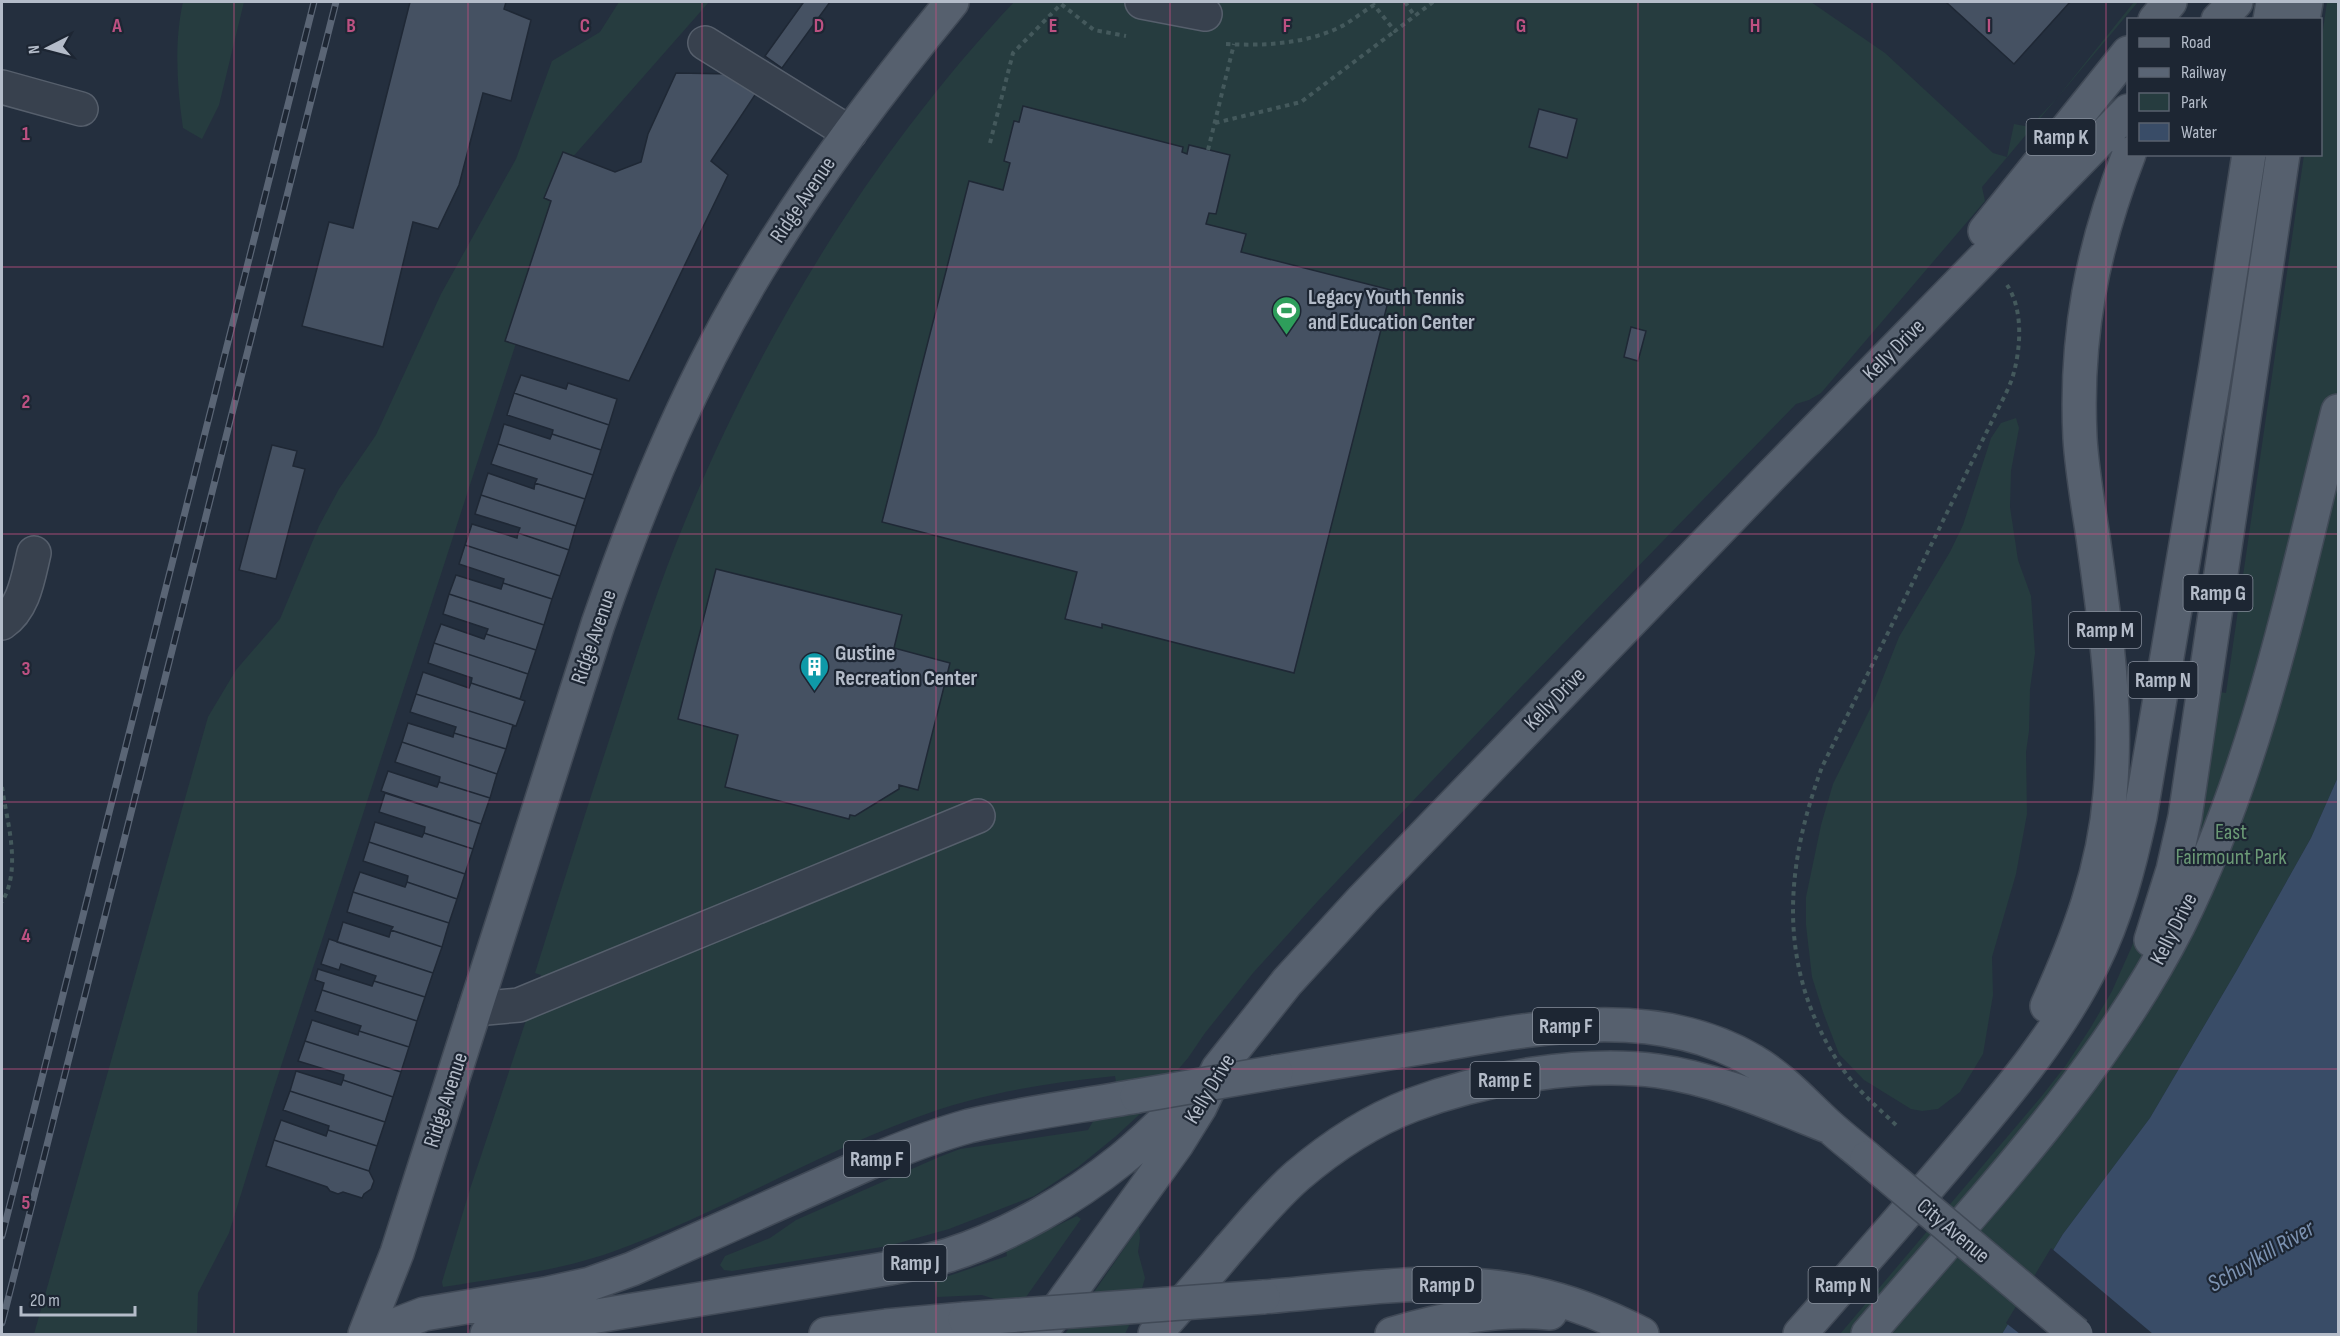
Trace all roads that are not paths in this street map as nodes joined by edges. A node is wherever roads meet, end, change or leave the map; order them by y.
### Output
1 (952, 2) edge
2 (1142, 2) edge
3 (2170, 2) edge
4 (2236, 2) edge
5 (2273, 2) edge
6 (2306, 2) edge
7 (1205, 14) dead end
8 (2158, 18) edge
9 (2220, 18) edge
10 (2270, 18) edge
11 (2303, 18) edge
12 (705, 43) dead end
13 (2127, 54) edge
14 (2, 87) edge
15 (81, 109) dead end
16 (2127, 112) edge
17 (850, 133) junction
18 (2128, 156) edge
19 (2249, 156) edge
20 (2283, 156) edge
21 (1869, 375) junction
22 (2338, 411) edge
23 (34, 553) dead end
24 (2, 623) edge
25 (978, 816) dead end
26 (475, 1009) junction
27 (2120, 1024) junction
28 (1218, 1069) junction
29 (2007, 1094) junction
30 (1830, 1126) junction
31 (1634, 1330) edge
32 (365, 1335) edge
33 (372, 1335) edge
34 (487, 1335) edge
35 (826, 1335) edge
36 (1040, 1335) edge
37 (1155, 1335) edge
38 (1392, 1335) edge
39 (1800, 1335) edge
40 (1868, 1335) edge
41 (2076, 1335) edge

1 - 17 main road, Ridge Avenue
2 - 7 lane
3 - 8 main road
4 - 9 main road
5 - 10 main road
6 - 11 main road
12 - 17 lane
13 - 21 main road, Ramp K
14 - 15 lane
16 - 21 main road, Kelly Drive
17 - 26 main road, Ridge Avenue
18 - 29 main road, Ramp M
19 - 29 main road, Ramp N
20 - 27 main road, Ramp G
21 - 28 main road, Kelly Drive
22 - 27 main road, Kelly Drive
23 - 24 lane
25 - 26 lane
26 - 32 main road, Ridge Avenue
27 - 40 main road, Kelly Drive
28 - 34 main road, Ramp J
28 - 36 main road, Kelly Drive
29 - 39 main road, Ramp N
30 - 33 main road, Ramp F, bridge
30 - 37 main road, Ramp E
30 - 41 main road, City Avenue, bridge
31 - 35 main road, Ramp D, bridge
31 - 38 main road

